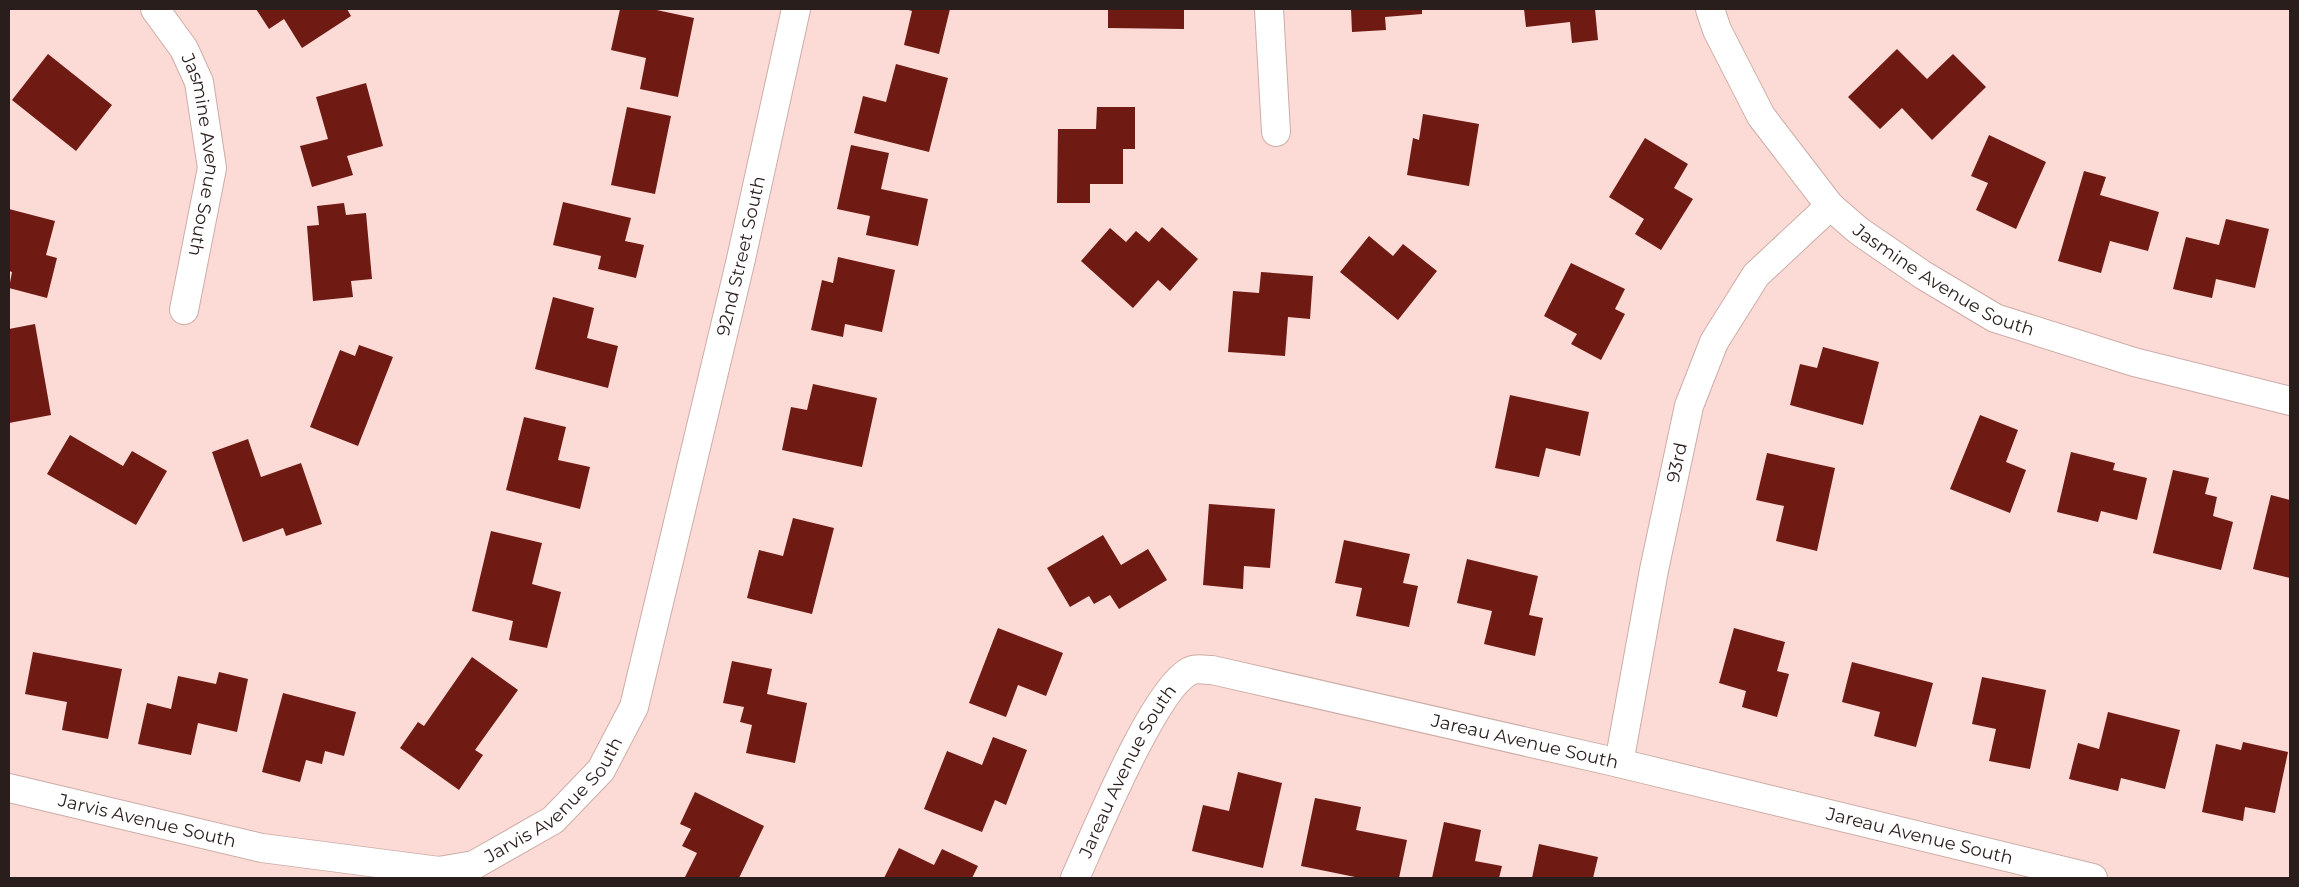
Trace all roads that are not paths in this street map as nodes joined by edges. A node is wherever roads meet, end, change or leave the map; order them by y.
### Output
1 (155, 9) edge
2 (796, 9) edge
3 (1269, 9) edge
4 (1710, 9) edge
5 (1276, 132) dead end
6 (1830, 206) junction
7 (184, 310) dead end
8 (2290, 401) edge
9 (683, 502) joint
10 (1619, 763) junction
11 (9, 788) edge
12 (1075, 878) edge
13 (2093, 878) edge

1 - 7 street, Jasmine Avenue South
2 - 9 street, 92nd Street South
3 - 5 street
4 - 6 street, Jasmine Avenue South
6 - 8 street, Jasmine Avenue South
6 - 10 street, 93rd
9 - 11 street, Jarvis Avenue South
10 - 12 street, Jareau Avenue South
10 - 13 street, Jareau Avenue South

